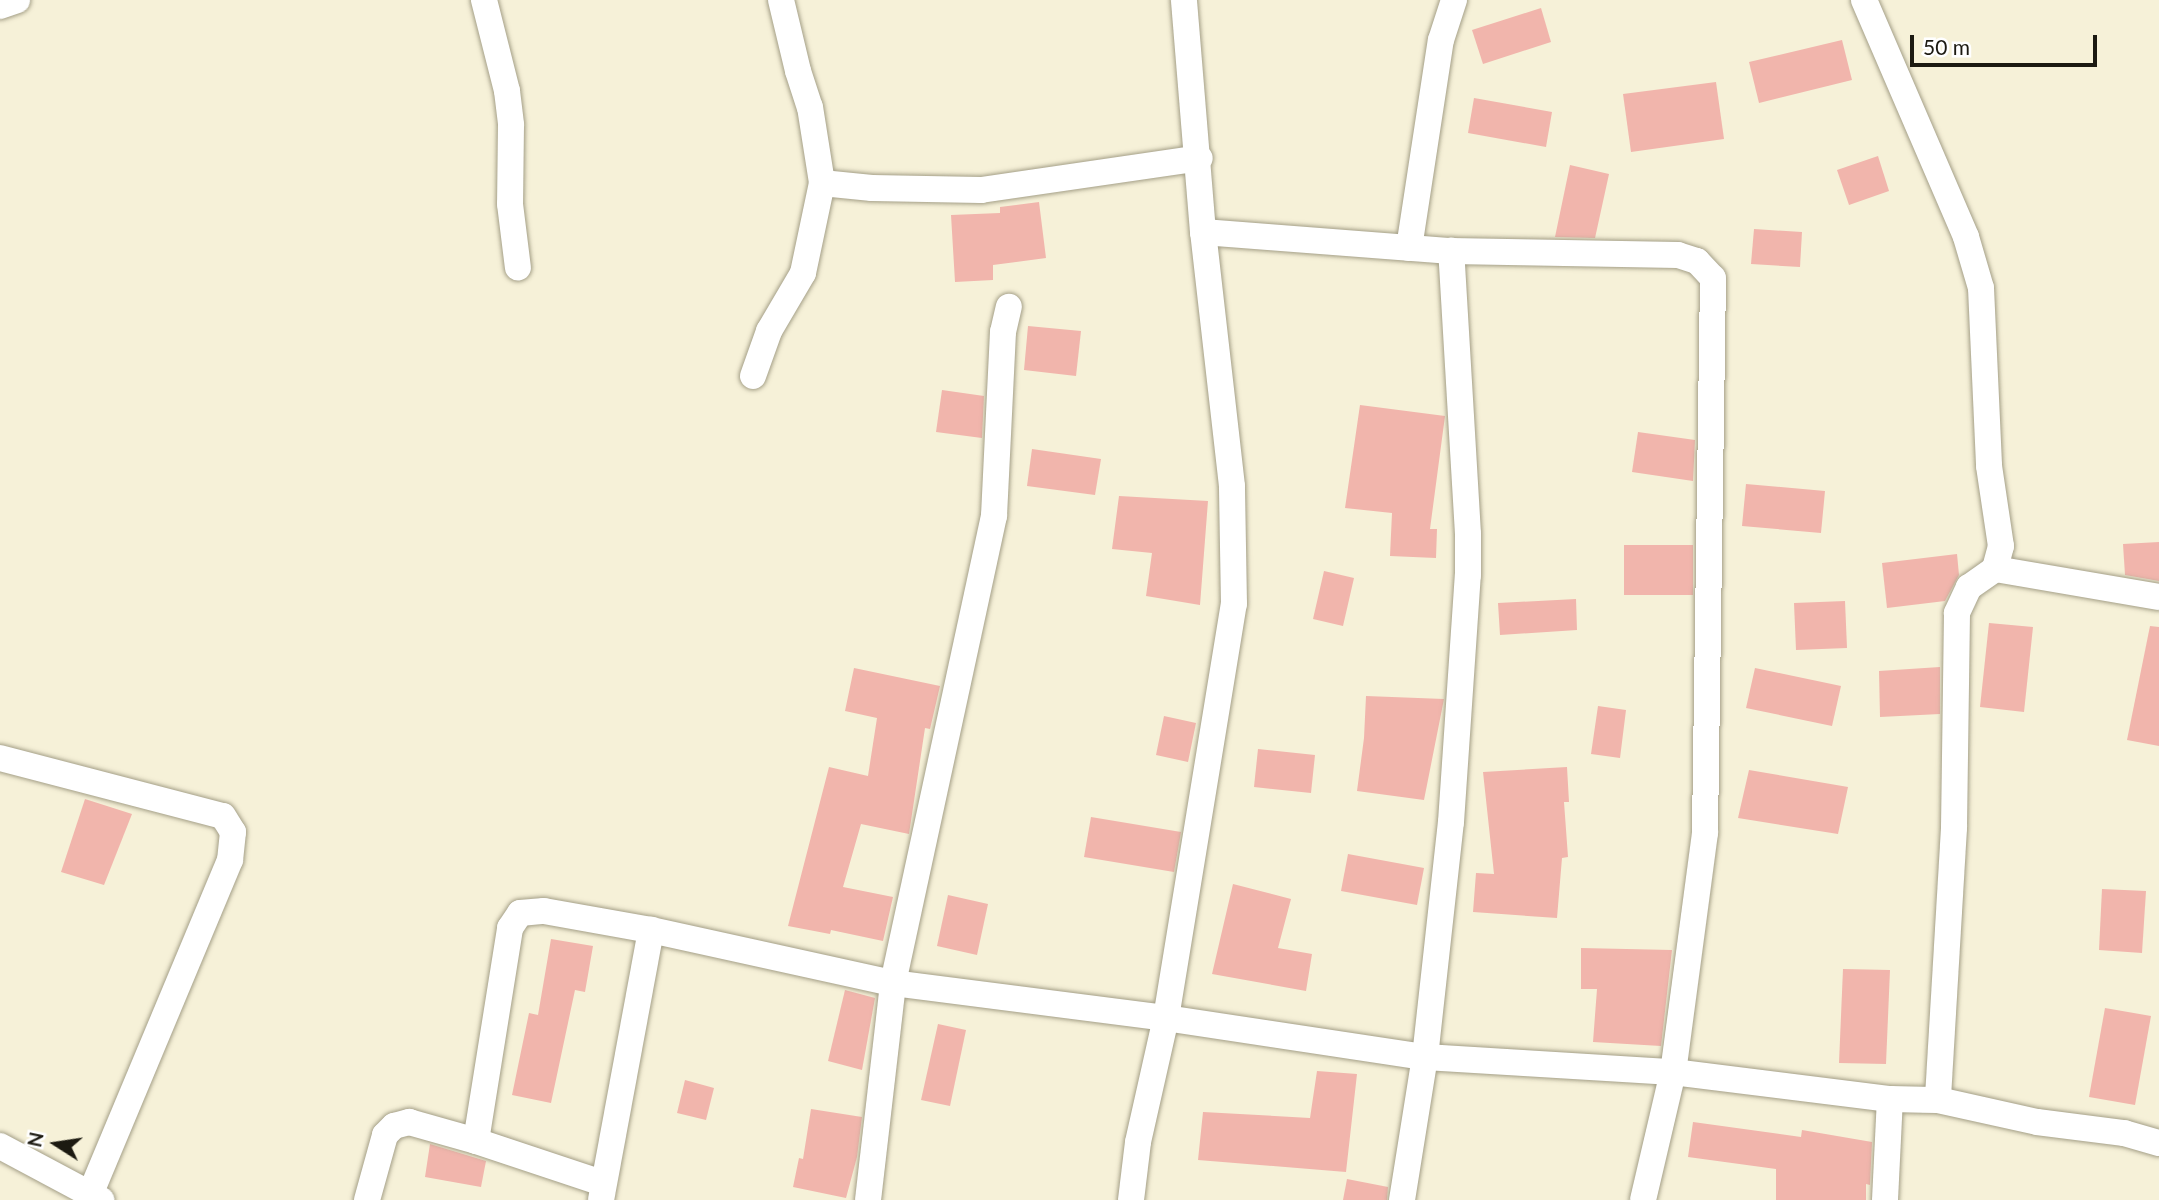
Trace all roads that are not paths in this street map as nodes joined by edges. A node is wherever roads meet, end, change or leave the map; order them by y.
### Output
1 (17, 0) edge
2 (484, 0) edge
3 (781, 0) edge
4 (1184, 0) edge
5 (1454, 0) edge
6 (1864, 0) edge
7 (0, 6) edge
8 (1200, 158) junction
9 (822, 183) junction
10 (1203, 232) junction
11 (1409, 248) junction
12 (1451, 251) junction
13 (518, 268) dead end
14 (1009, 307) dead end
15 (753, 376) dead end
16 (1995, 569) junction
17 (2159, 597) edge
18 (0, 758) edge
19 (651, 930) junction
20 (893, 983) junction
21 (1166, 1018) junction
22 (1425, 1057) junction
23 (1674, 1072) junction
24 (1890, 1099) junction
25 (1938, 1100) junction
26 (476, 1141) junction
27 (2159, 1143) edge
28 (0, 1146) edge
29 (601, 1191) edge
30 (93, 1199) edge
31 (367, 1200) edge
32 (868, 1200) edge
33 (1131, 1200) edge
34 (1402, 1200) edge
35 (1643, 1200) edge
36 (1885, 1200) edge

1 - 7 street
2 - 13 street
3 - 9 street
4 - 8 street
5 - 11 street
6 - 16 street
8 - 9 street
8 - 10 street
9 - 15 street
10 - 11 street
10 - 21 street
11 - 12 street
12 - 22 street
12 - 23 street
14 - 20 street
16 - 17 street
16 - 25 street
18 - 30 street
19 - 20 street
19 - 26 street
19 - 29 street
20 - 21 street
20 - 32 street
21 - 22 street
21 - 33 street
22 - 23 street
22 - 34 street
23 - 24 street
23 - 35 street
24 - 25 street
24 - 36 street
25 - 27 street
26 - 29 street
26 - 31 street
28 - 30 street

